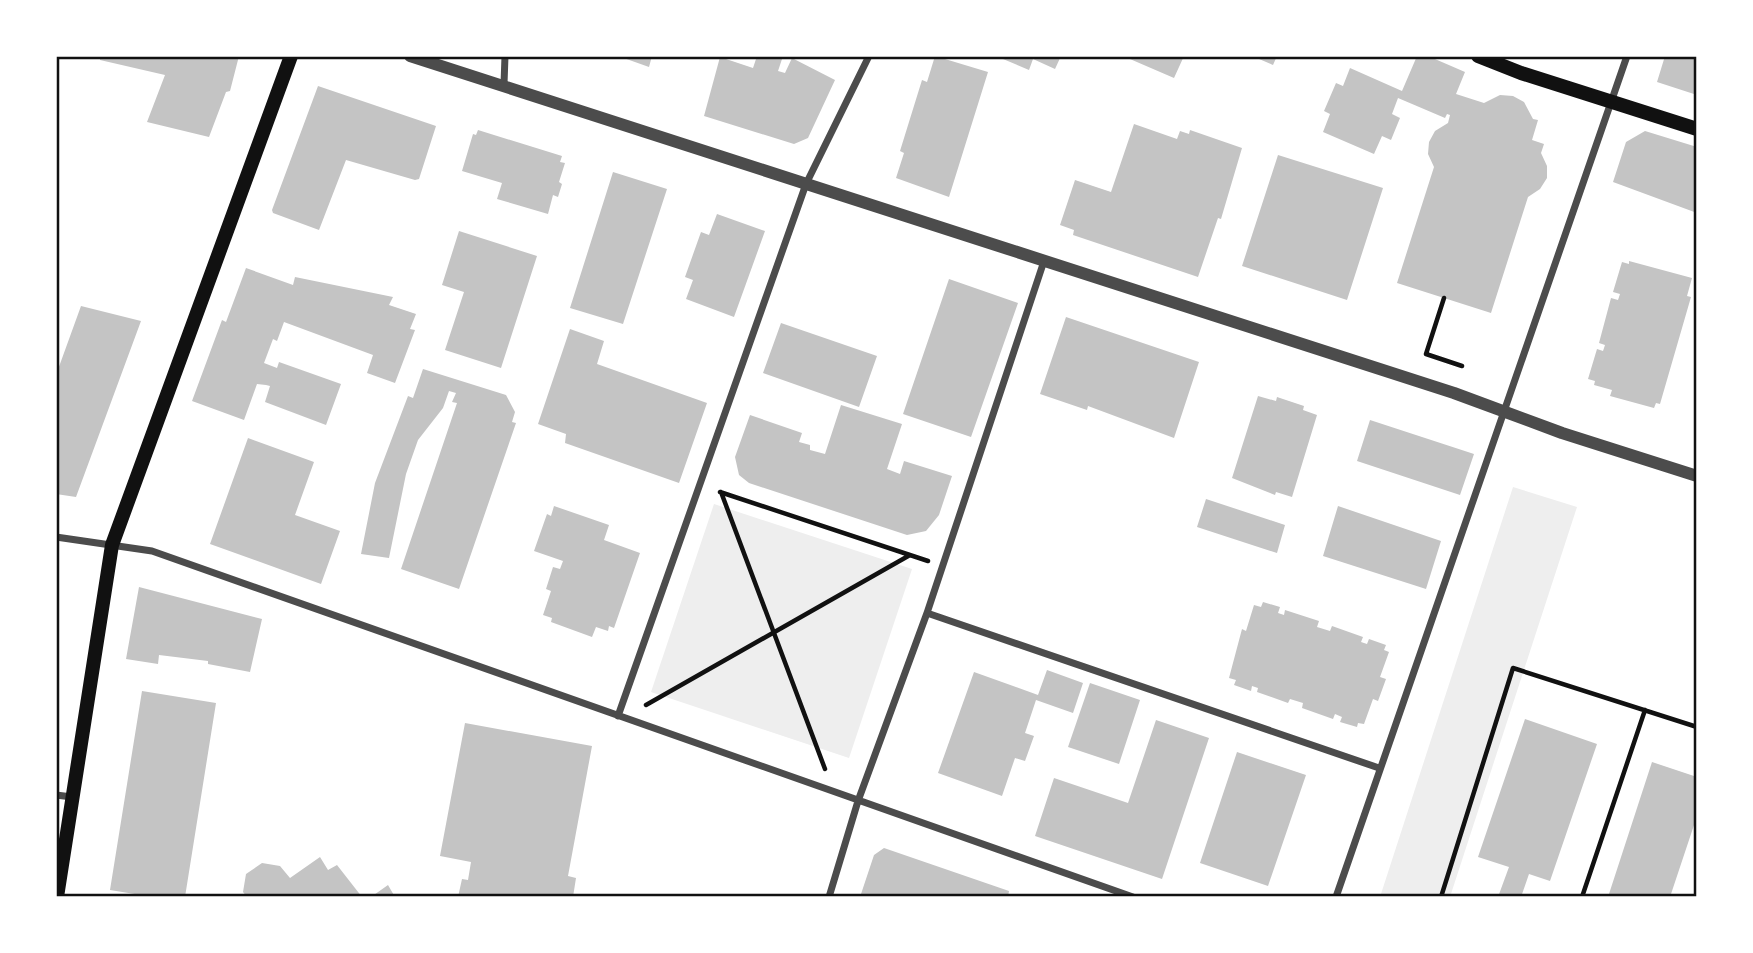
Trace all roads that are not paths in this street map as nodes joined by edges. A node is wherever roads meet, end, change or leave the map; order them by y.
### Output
1 (291, 56) edge
2 (410, 56) edge
3 (505, 56) edge
4 (869, 56) edge
5 (1478, 56) edge
6 (1627, 56) edge
7 (503, 84) junction
8 (1611, 102) junction
9 (1697, 129) edge
10 (806, 184) junction
11 (1044, 261) junction
12 (1502, 411) junction
13 (1697, 476) edge
14 (56, 537) edge
15 (112, 545) junction
16 (928, 613) junction
17 (621, 717) junction
18 (1379, 768) junction
19 (56, 795) edge
20 (72, 797) junction
21 (858, 801) junction
22 (57, 897) edge
23 (829, 897) edge
24 (1133, 897) edge
25 (1336, 897) edge

1 - 15 main road
2 - 7 street
3 - 7 street
4 - 10 street
5 - 8 main road
6 - 8 street
7 - 10 street
8 - 9 main road
8 - 12 street
10 - 11 street
10 - 17 street
11 - 12 street
11 - 16 street
12 - 13 street
12 - 18 street
14 - 15 street
15 - 17 street
15 - 20 main road
16 - 18 street
16 - 21 street
17 - 21 street
18 - 25 street
19 - 20 street
20 - 22 main road
21 - 23 street
21 - 24 street

